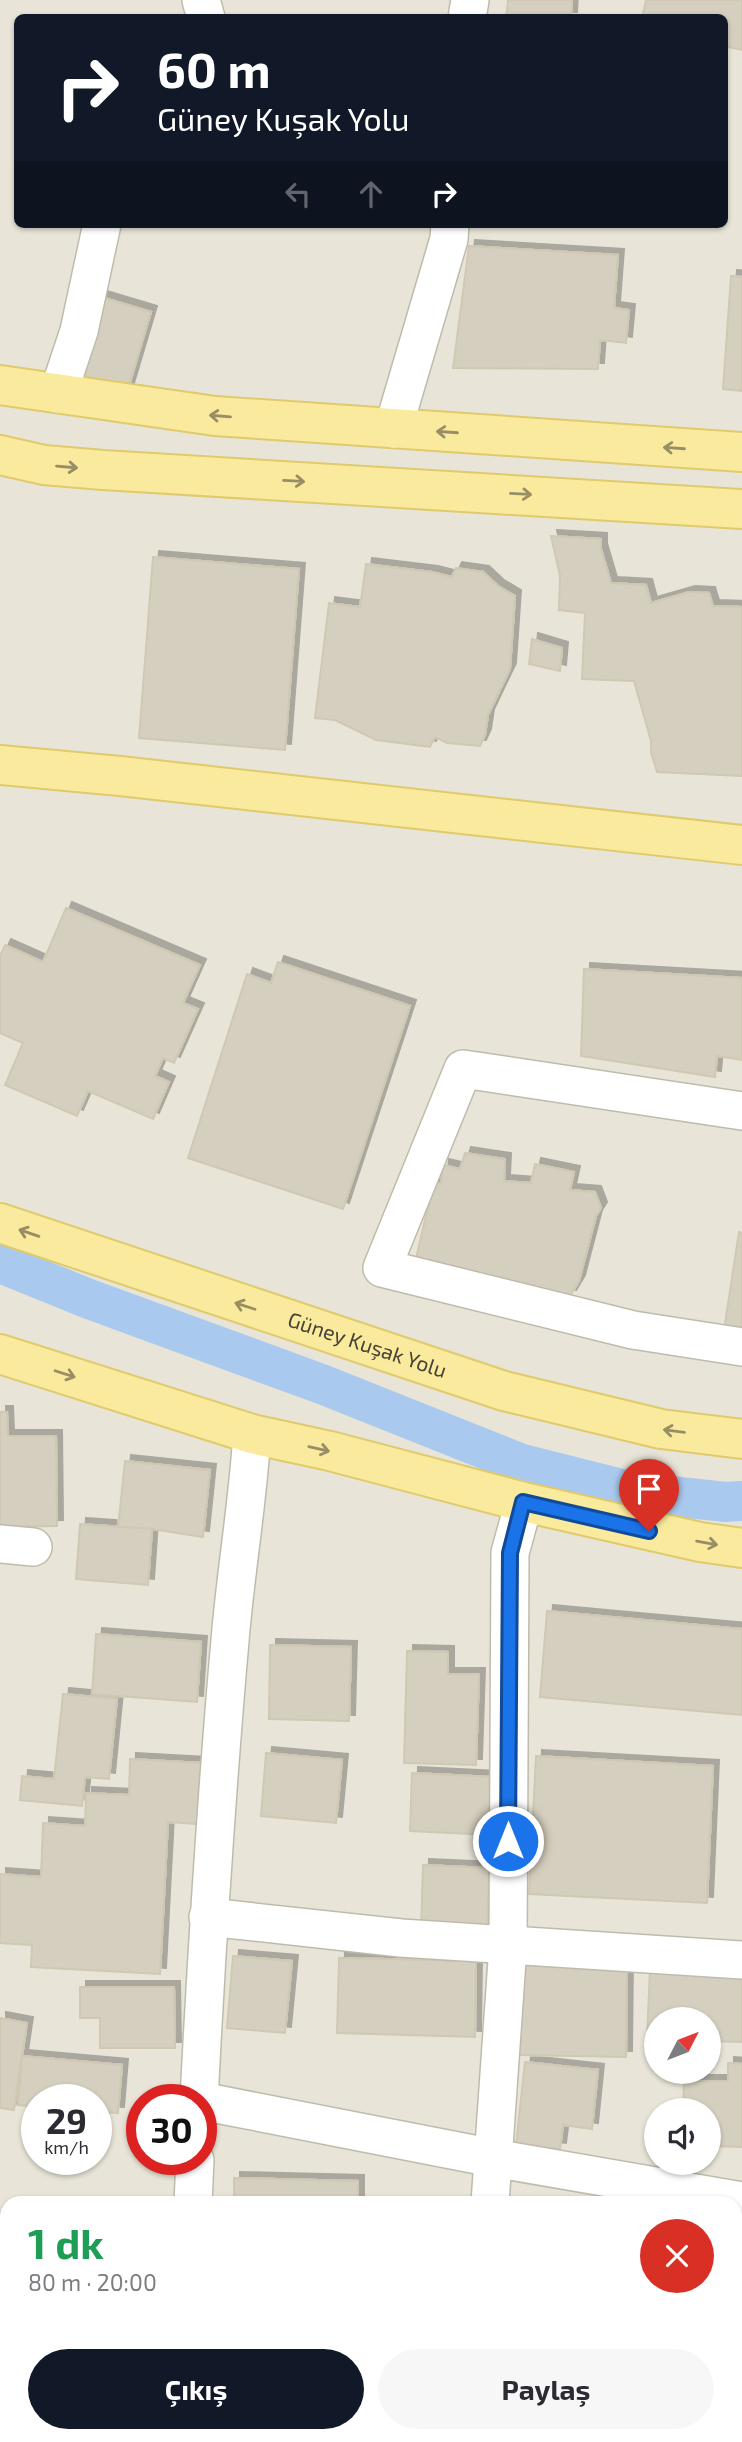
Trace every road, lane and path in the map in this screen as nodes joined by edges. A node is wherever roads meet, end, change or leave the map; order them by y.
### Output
1 (101, 228) edge
2 (450, 228) edge
3 (0, 385) edge
4 (58, 394) junction
5 (393, 429) junction
6 (742, 452) edge
7 (0, 455) edge
8 (742, 509) edge
9 (0, 765) edge
10 (742, 845) edge
11 (742, 1111) edge
12 (0, 1223) edge
13 (742, 1347) edge
14 (0, 1354) edge
15 (252, 1434) junction
16 (742, 1439) edge
17 (523, 1502) junction
18 (742, 1548) edge
19 (208, 1917) junction
20 (508, 1945) junction
21 (742, 1960) edge
22 (201, 2084) edge
23 (217, 2104) edge
24 (493, 2158) junction
25 (194, 2175) edge
26 (193, 2196) edge
27 (490, 2196) edge
28 (713, 2196) edge

1 - 4 street
2 - 5 street
3 - 4 main road
5 -> 4 main road
6 -> 5 main road
7 -> 8 main road
9 - 10 main road
11 - 13 street
16 -> 12 main road, Güney Kuşak Yolu
14 -> 15 main road
15 -> 17 main road
15 - 19 street
17 -> 18 main road
17 - 20 street
19 - 20 street
19 - 22 street
20 - 21 street
20 - 24 street
23 - 24 street
24 - 27 street
24 - 28 street
25 - 26 street

